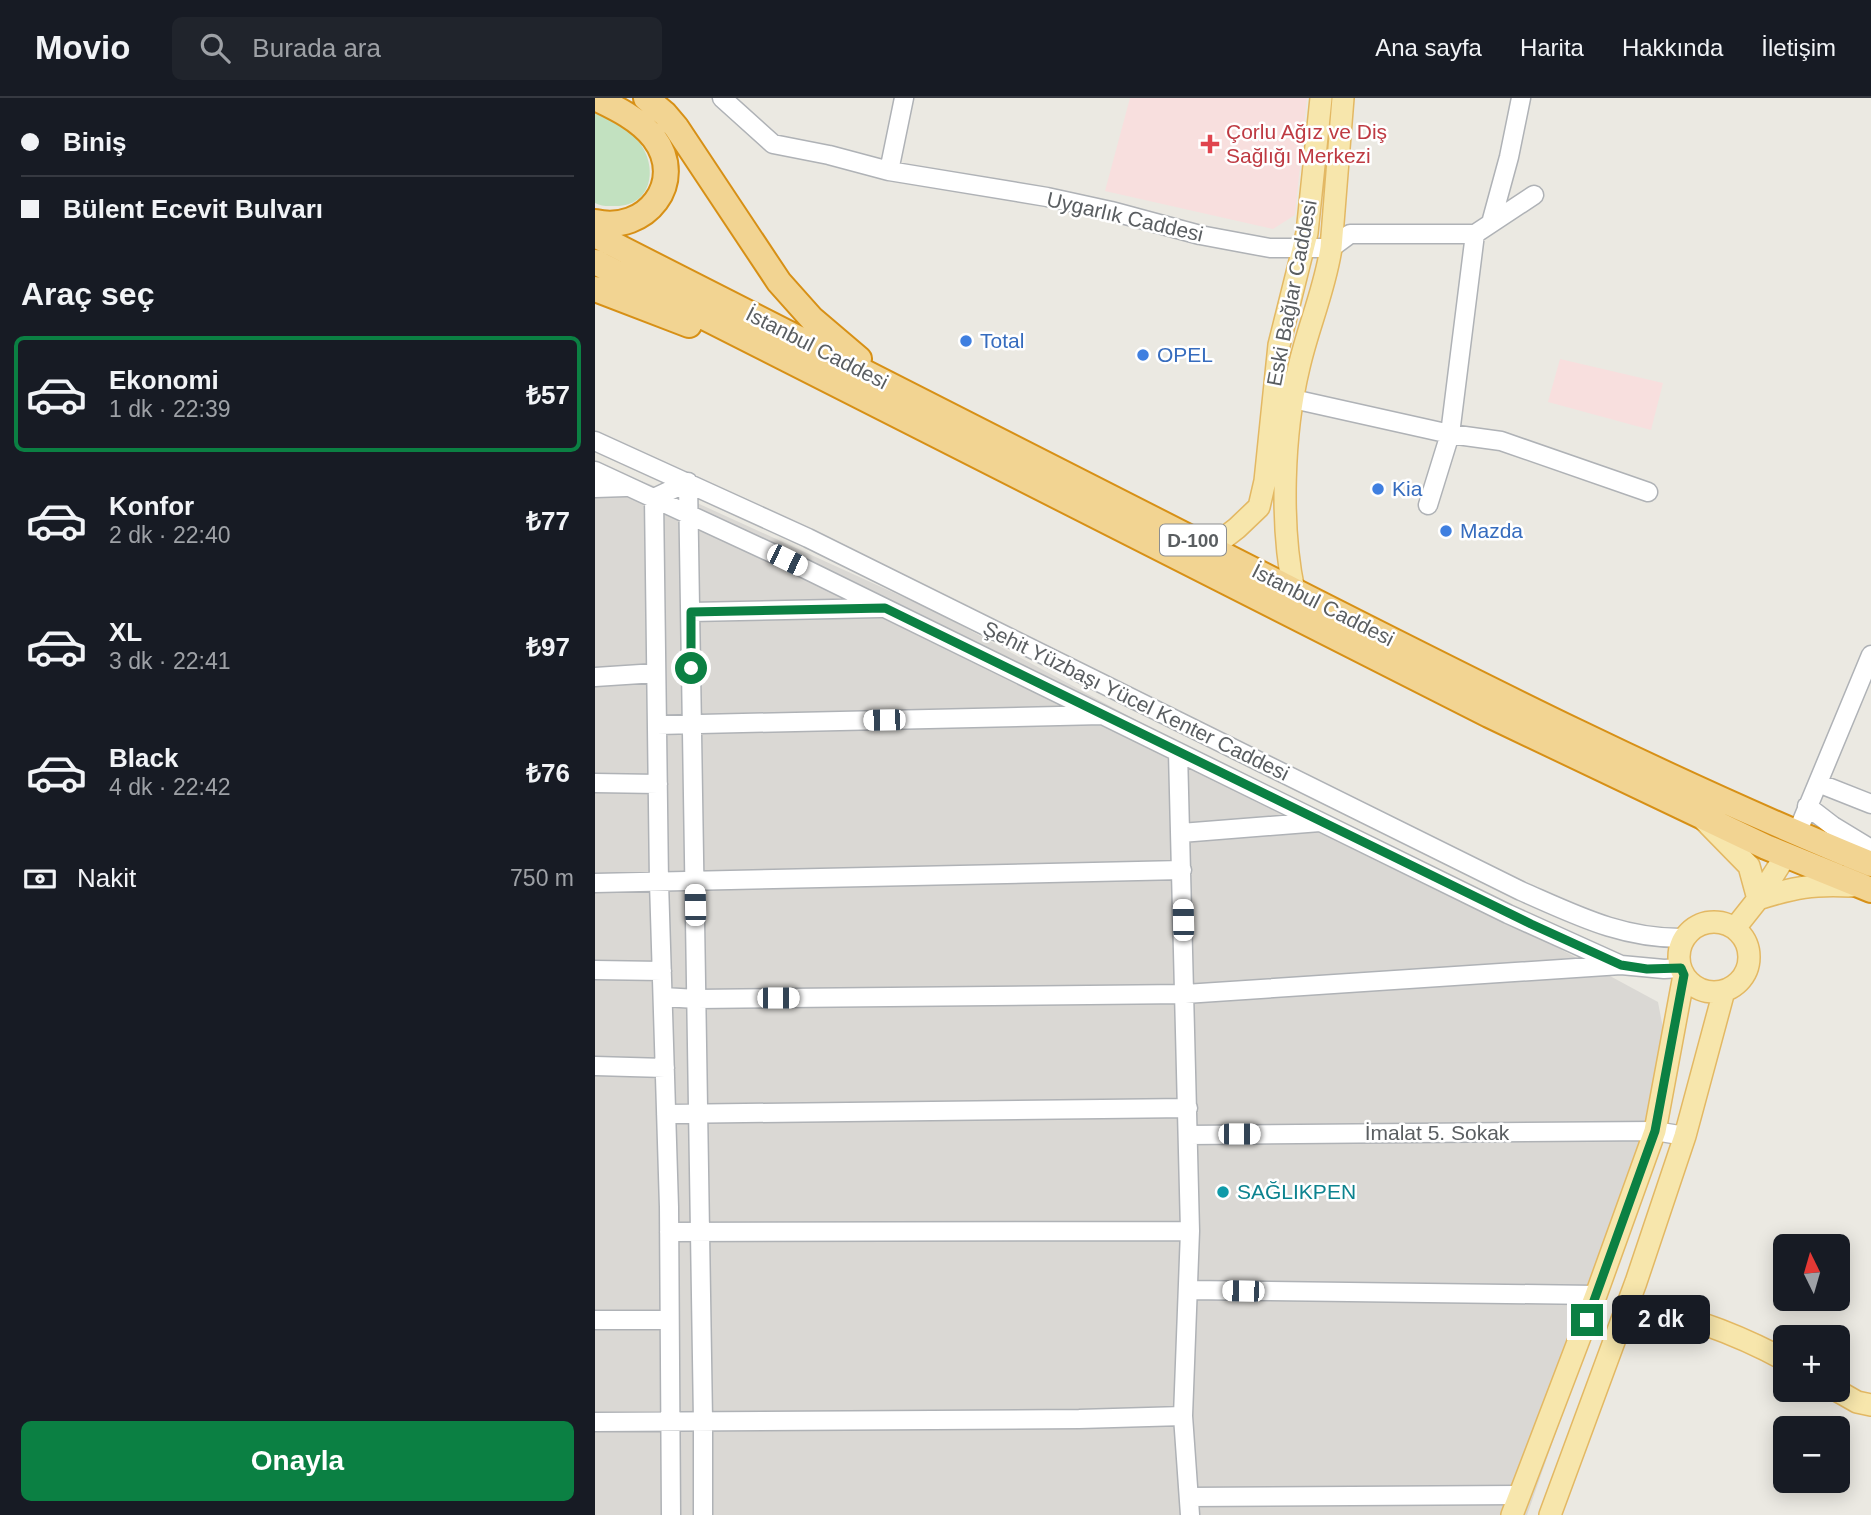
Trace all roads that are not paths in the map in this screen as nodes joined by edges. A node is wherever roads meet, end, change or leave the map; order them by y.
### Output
1 (595, 98) edge
2 (646, 98) edge
3 (722, 98) edge
4 (904, 98) edge
5 (1321, 98) edge
6 (1342, 98) edge
7 (1521, 98) edge
8 (889, 171) junction
9 (1534, 195) dead end
10 (595, 222) edge
11 (1491, 223) junction
12 (1475, 234) junction
13 (595, 235) edge
14 (1302, 248) junction
15 (1332, 248) junction
16 (595, 262) edge
17 (595, 289) edge
18 (829, 381) junction
19 (1293, 399) junction
20 (1450, 434) junction
21 (595, 441) edge
22 (1002, 442) junction
23 (595, 471) edge
24 (688, 482) junction
25 (631, 487) junction
26 (595, 488) edge
27 (1648, 492) dead end
28 (654, 498) junction
29 (1428, 505) dead end
30 (689, 514) junction
31 (1210, 549) junction
32 (1294, 591) junction
33 (885, 608) junction
34 (691, 612) junction
35 (1871, 655) edge
36 (656, 674) junction
37 (595, 677) edge
38 (1105, 715) junction
39 (692, 723) junction
40 (657, 725) junction
41 (1178, 752) junction
42 (595, 783) edge
43 (1818, 783) junction
44 (658, 784) junction
45 (1871, 804) edge
46 (1807, 806) junction
47 (1700, 816) junction
48 (1321, 822) junction
49 (1181, 833) junction
50 (1791, 844) junction
51 (1871, 849) edge
52 (1182, 870) junction
53 (1868, 880) edge
54 (695, 881) junction
55 (659, 882) junction
56 (595, 883) edge
57 (1758, 899) junction
58 (1735, 928) junction
59 (1683, 938) junction
60 (1621, 965) junction
61 (595, 970) edge
62 (662, 971) junction
63 (1682, 972) junction
64 (1724, 991) junction
65 (1185, 994) junction
66 (663, 997) junction
67 (697, 999) junction
68 (595, 1066) edge
69 (665, 1068) junction
70 (1188, 1108) junction
71 (666, 1114) junction
72 (697, 1114) junction
73 (1655, 1131) junction
74 (1189, 1135) junction
75 (1685, 1136) junction
76 (699, 1231) junction
77 (1189, 1231) junction
78 (669, 1232) junction
79 (1188, 1290) junction
80 (1596, 1295) junction
81 (1628, 1305) junction
82 (595, 1320) edge
83 (669, 1320) junction
84 (1773, 1354) edge
85 (1850, 1398) edge
86 (1871, 1405) edge
87 (1183, 1416) junction
88 (703, 1420) junction
89 (669, 1421) junction
90 (595, 1422) edge
91 (1515, 1505) edge
92 (1190, 1506) edge
93 (671, 1515) edge
94 (703, 1515) edge
95 (1550, 1515) edge

1 - 10 highway
2 - 22 highway
3 - 8 street, Uygarlık Caddesi
4 - 8 street
5 - 14 main road, Eski Bağlar Caddesi
6 - 15 main road, Eski Bağlar Caddesi
7 - 11 street
8 - 14 street, Uygarlık Caddesi
9 - 11 street
11 - 12 street
12 - 15 street, Uygarlık Caddesi
12 - 20 street
13 - 22 highway, İstanbul Caddesi / D-100
14 - 15 street, Uygarlık Caddesi
14 - 31 main road, Eski Bağlar Caddesi
15 - 19 main road, Eski Bağlar Caddesi
16 - 18 highway, İstanbul Caddesi
17 - 18 highway
18 - 47 highway, İstanbul Caddesi
19 - 20 street
19 - 32 main road, Eski Bağlar Caddesi
20 - 27 street
20 - 29 street
21 - 24 street, Şehit Yüzbaşı Yücel Kenter Caddesi
22 - 31 highway, İstanbul Caddesi / D-100
23 - 25 street, Şehit Yüzbaşı Yücel Kenter Caddesi
24 - 28 street
24 - 30 street
24 - 59 street, Şehit Yüzbaşı Yücel Kenter Caddesi
25 - 26 street
25 - 28 street, Şehit Yüzbaşı Yücel Kenter Caddesi
28 - 30 street, Şehit Yüzbaşı Yücel Kenter Caddesi
28 - 36 street
30 - 33 street, Şehit Yüzbaşı Yücel Kenter Caddesi
30 - 34 street
31 - 32 highway, İstanbul Caddesi / D-100
32 - 50 highway, İstanbul Caddesi / D-100
33 - 34 street
33 - 38 street, Şehit Yüzbaşı Yücel Kenter Caddesi
34 - 39 street
35 - 43 street
36 - 37 street
36 - 40 street
38 - 39 street
38 - 41 street, Şehit Yüzbaşı Yücel Kenter Caddesi
39 - 40 street
39 - 54 street
40 - 44 street
41 - 48 street, Şehit Yüzbaşı Yücel Kenter Caddesi
41 - 49 street
42 - 44 street
43 - 45 street
43 - 46 street
44 - 55 street
46 - 50 street
46 - 51 street
47 - 50 highway, İstanbul Caddesi
47 - 57 main road
48 - 49 street
48 - 60 street, Şehit Yüzbaşı Yücel Kenter Caddesi
49 - 52 street
50 - 53 highway, İstanbul Caddesi
50 - 57 main road
52 - 54 street
52 - 65 street
53 - 57 main road
54 - 55 street
54 - 67 street
55 - 56 street
55 - 62 street
57 - 58 main road
58 - 59 main road
58 - 64 main road
59 - 63 main road
60 - 63 street
60 - 65 street
61 - 62 street
62 - 66 street
63 - 64 main road
63 - 73 main road
64 - 75 main road
65 - 67 street
65 - 70 street
66 - 67 street
66 - 69 street
67 - 72 street
68 - 69 street
69 - 71 street
70 - 72 street
70 - 74 street
71 - 72 street
71 - 78 street
72 - 76 street
73 - 74 street, İmalat 5. Sokak
73 - 75 street, İmalat 5. Sokak
73 - 80 main road
74 - 77 street
75 - 81 main road
76 - 77 street
76 - 78 street
76 - 88 street
77 - 79 street
78 - 83 street
79 - 80 street
79 - 87 street
80 - 91 main road
81 - 84 main road
81 - 95 main road
82 - 83 street
83 - 89 street
85 - 86 main road
87 - 88 street
87 - 92 street
88 - 89 street
88 - 94 street
89 - 90 street
89 - 93 street
91 - 92 street

